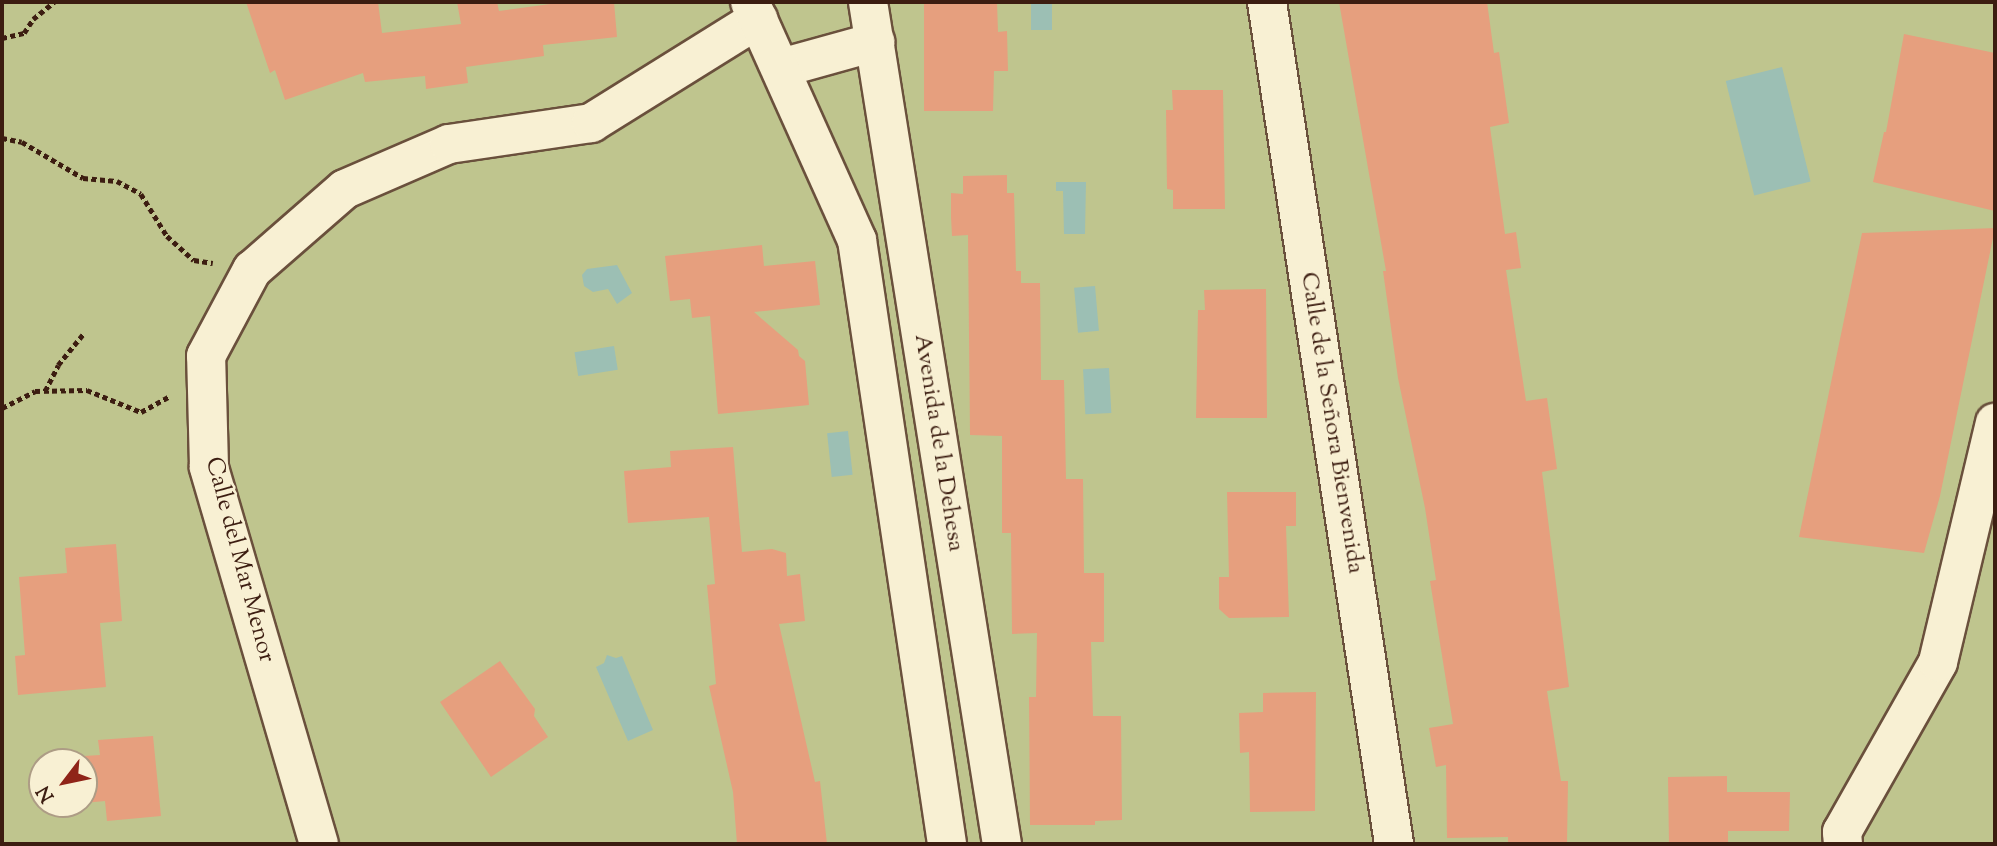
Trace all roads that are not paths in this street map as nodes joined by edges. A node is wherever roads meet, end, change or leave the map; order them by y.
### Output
1 (868, 2) edge
2 (1267, 2) edge
3 (754, 10) edge
4 (875, 42) junction
5 (781, 68) junction
6 (1995, 424) edge
7 (319, 844) edge
8 (947, 844) edge
9 (1002, 844) edge
10 (1394, 844) edge
11 (1843, 844) edge

1 - 4 street, Avenida de la Dehesa
2 - 10 street, Calle de la Señora Bienvenida
3 - 5 street, Avenida de la Dehesa
3 - 7 street, Calle del Mar Menor
4 - 5 street
4 - 9 street, Avenida de la Dehesa
5 - 8 street, Avenida de la Dehesa
6 - 11 street

